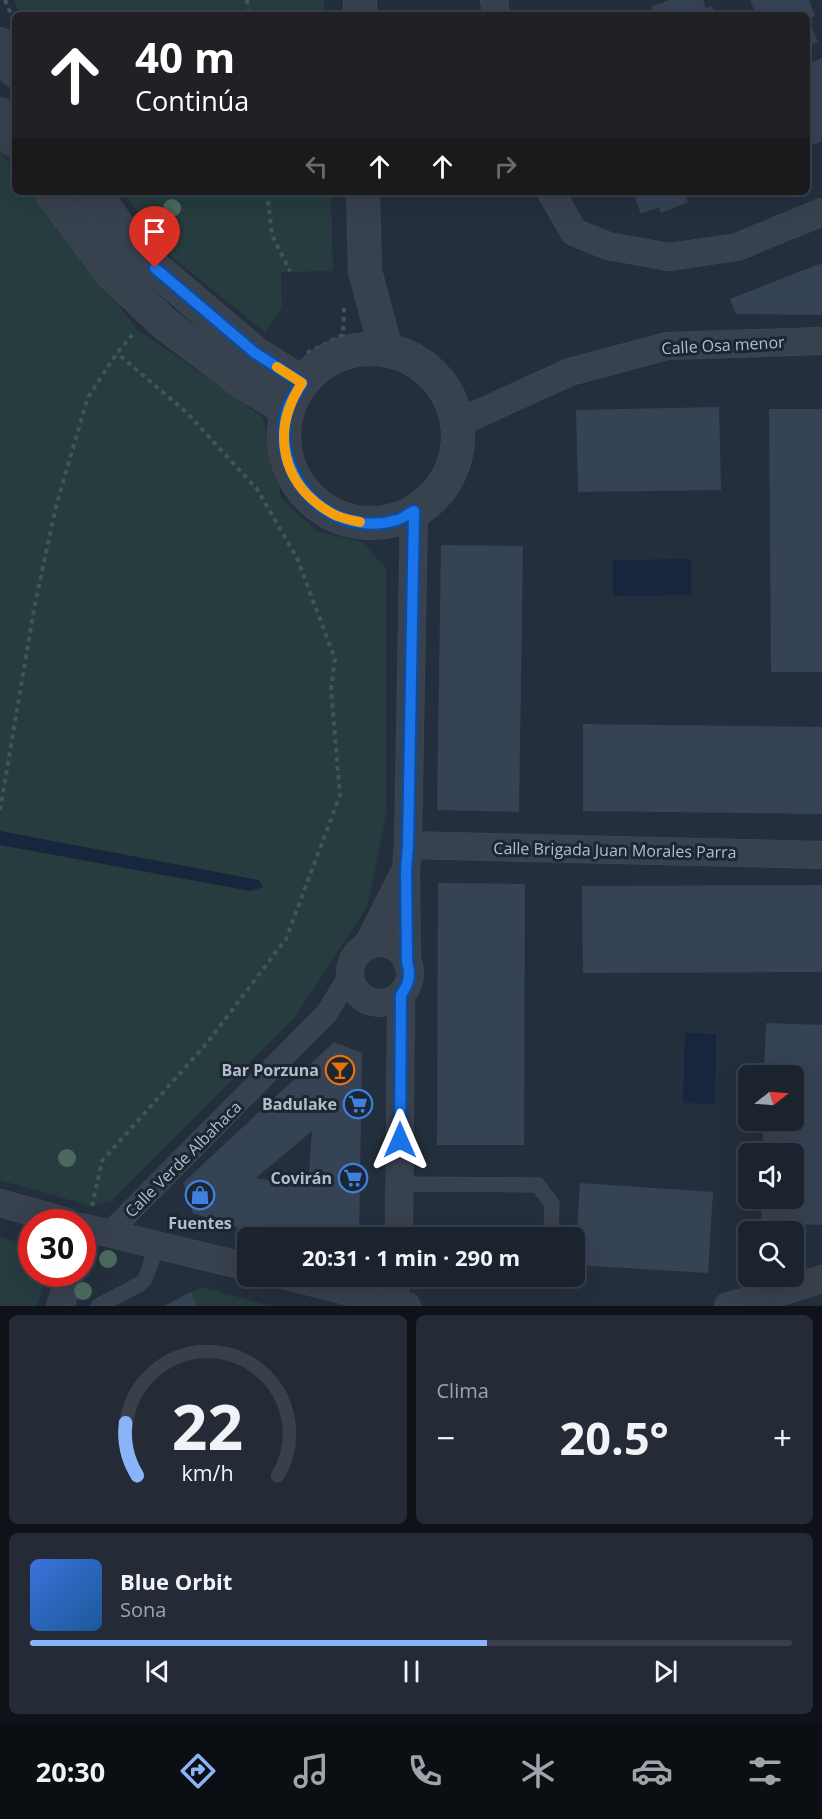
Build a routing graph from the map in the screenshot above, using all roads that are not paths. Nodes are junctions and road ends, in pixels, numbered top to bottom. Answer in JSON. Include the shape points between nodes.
{"nodes":[{"id":1,"x":0,"y":44,"type":"edge"},
{"id":2,"x":12,"y":66,"type":"edge"},
{"id":3,"x":0,"y":114,"type":"edge"},
{"id":4,"x":12,"y":136,"type":"edge"},
{"id":5,"x":53,"y":195,"type":"edge"},
{"id":6,"x":96,"y":195,"type":"edge"},
{"id":7,"x":363,"y":195,"type":"edge"},
{"id":8,"x":553,"y":195,"type":"edge"},
{"id":9,"x":822,"y":212,"type":"edge"},
{"id":10,"x":822,"y":341,"type":"edge"},
{"id":11,"x":386,"y":350,"type":"junction"},
{"id":12,"x":295,"y":382,"type":"junction"},
{"id":13,"x":458,"y":423,"type":"junction"},
{"id":14,"x":414,"y":511,"type":"junction"},
{"id":15,"x":822,"y":855,"type":"edge"},
{"id":16,"x":407,"y":857,"type":"junction"},
{"id":17,"x":367,"y":946,"type":"junction"},
{"id":18,"x":407,"y":962,"type":"junction"},
{"id":19,"x":350,"y":975,"type":"junction"},
{"id":20,"x":401,"y":995,"type":"junction"},
{"id":21,"x":399,"y":1184,"type":"junction"},
{"id":22,"x":0,"y":1203,"type":"edge"},
{"id":23,"x":23,"y":1209,"type":"edge"},
{"id":24,"x":96,"y":1218,"type":"edge"},
{"id":25,"x":399,"y":1227,"type":"edge"},
{"id":26,"x":551,"y":1227,"type":"edge"},
{"id":27,"x":96,"y":1228,"type":"edge"},
{"id":28,"x":158,"y":1244,"type":"junction"},
{"id":29,"x":237,"y":1264,"type":"edge"},
{"id":30,"x":822,"y":1280,"type":"edge"},
{"id":31,"x":67,"y":1287,"type":"edge"},
{"id":32,"x":330,"y":1287,"type":"edge"},
{"id":33,"x":398,"y":1287,"type":"edge"},
{"id":34,"x":100,"y":1305,"type":"edge"},
{"id":35,"x":401,"y":1305,"type":"edge"},
{"id":36,"x":60,"y":1306,"type":"edge"},
{"id":37,"x":728,"y":1306,"type":"edge"}],
"edges":[{"from":1,"to":2,"type":"street"},
{"from":3,"to":4,"type":"street"},
{"from":5,"to":12,"type":"street","via":[[112,274],[165,324],[242,382]]},
{"from":6,"to":12,"type":"street","via":[[138,254]]},
{"from":7,"to":11,"type":"street","via":[[365,271]]},
{"from":8,"to":9,"type":"street","via":[[574,232],[608,246],[669,257],[737,247]]},
{"from":10,"to":13,"type":"street","name":"Calle Osa menor","via":[[667,345],[570,372]]},
{"from":11,"to":12,"type":"street","via":[[344,352]]},
{"from":11,"to":13,"type":"street","via":[[429,370],[448,394]]},
{"from":12,"to":14,"type":"street","via":[[285,420],[285,451],[292,473],[309,498],[335,516],[367,523],[397,520]]},
{"from":13,"to":14,"type":"street","via":[[455,462],[444,485]]},
{"from":14,"to":16,"type":"street"},
{"from":15,"to":16,"type":"street","name":"Calle Brigada Juan Morales Parra"},
{"from":16,"to":17,"type":"street"},
{"from":16,"to":18,"type":"street"},
{"from":17,"to":18,"type":"street","via":[[390,945]]},
{"from":17,"to":19,"type":"street","via":[[358,953]]},
{"from":18,"to":20,"type":"street","via":[[408,985]]},
{"from":19,"to":20,"type":"street","via":[[354,988],[376,1004]]},
{"from":19,"to":24,"type":"street","name":"Calle Verde Albahaca","via":[[320,1021]]},
{"from":20,"to":21,"type":"street"},
{"from":21,"to":25,"type":"street"},
{"from":21,"to":26,"type":"lane","via":[[538,1185],[552,1204]]},
{"from":22,"to":23,"type":"street"},
{"from":27,"to":28,"type":"street"},
{"from":28,"to":29,"type":"street"},
{"from":28,"to":34,"type":"lane","via":[[145,1280]]},
{"from":30,"to":37,"type":"street"},
{"from":31,"to":36,"type":"street"},
{"from":32,"to":35,"type":"street"},
{"from":33,"to":35,"type":"street"}]}
